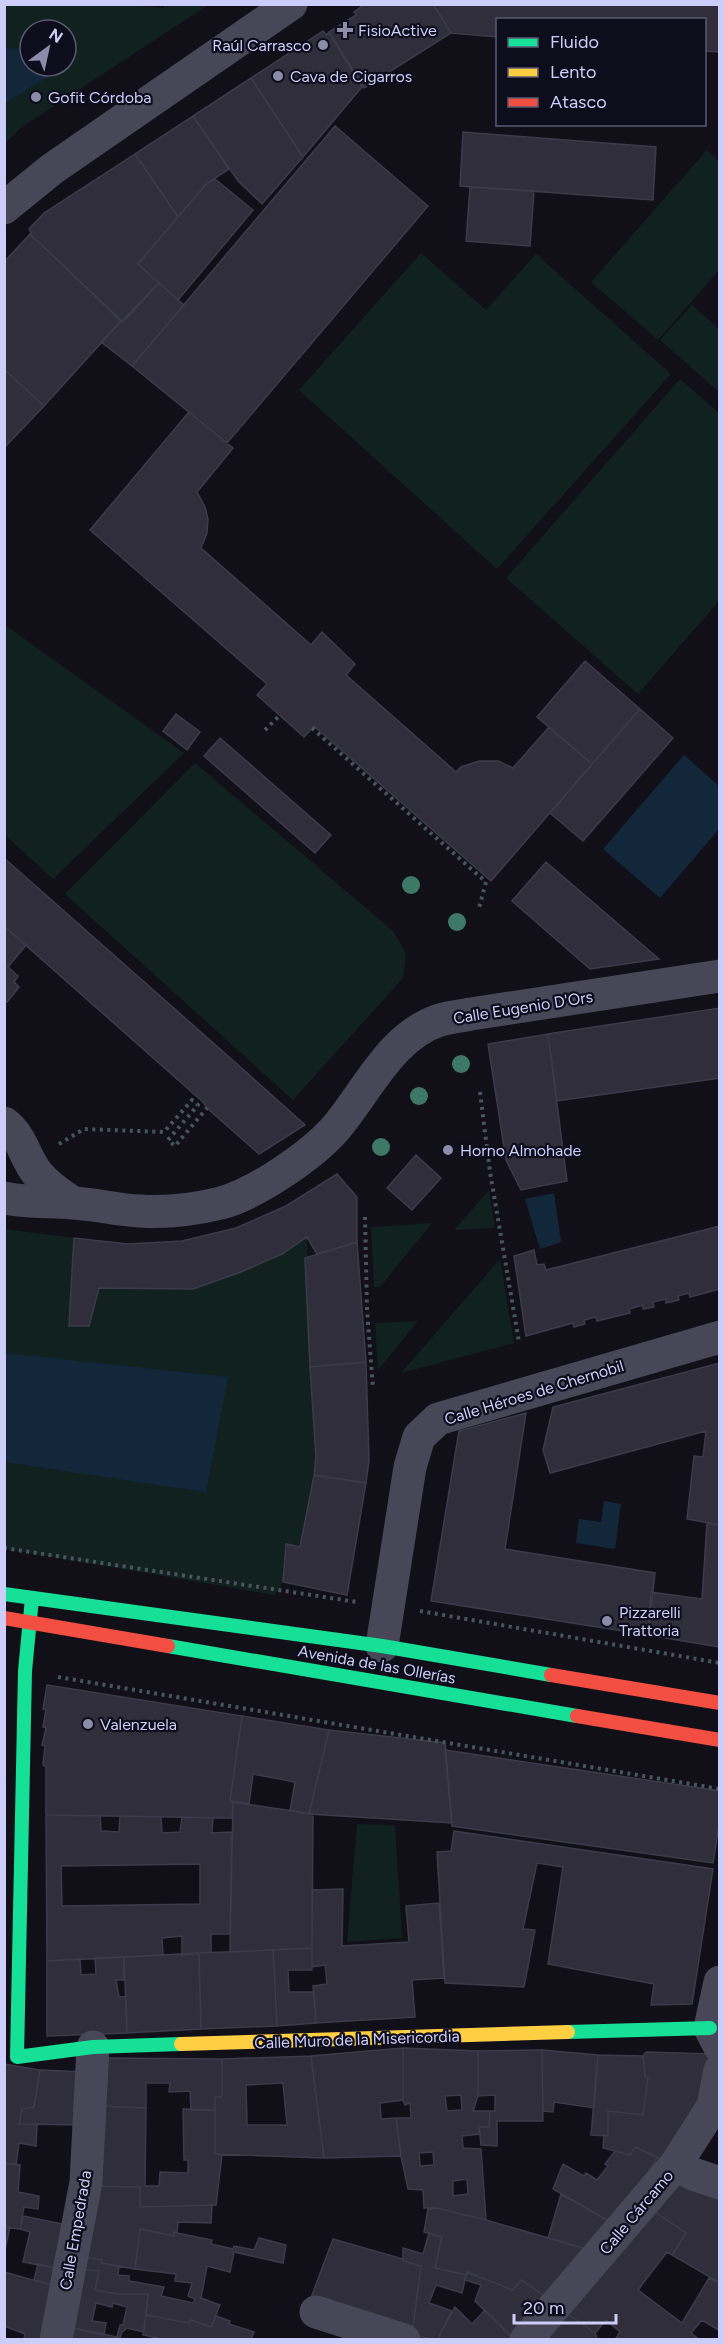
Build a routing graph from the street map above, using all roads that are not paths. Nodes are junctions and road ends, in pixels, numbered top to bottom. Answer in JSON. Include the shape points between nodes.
{"nodes":[{"id":1,"x":291,"y":4,"type":"edge"},
{"id":2,"x":4,"y":208,"type":"edge"},
{"id":3,"x":720,"y":976,"type":"edge"},
{"id":4,"x":4,"y":1123,"type":"edge"},
{"id":5,"x":4,"y":1198,"type":"edge"},
{"id":6,"x":73,"y":1203,"type":"junction"},
{"id":7,"x":720,"y":1337,"type":"edge"},
{"id":8,"x":4,"y":1594,"type":"edge"},
{"id":9,"x":32,"y":1598,"type":"junction"},
{"id":10,"x":4,"y":1618,"type":"edge"},
{"id":11,"x":29,"y":1621,"type":"junction"},
{"id":12,"x":382,"y":1646,"type":"junction"},
{"id":13,"x":720,"y":1703,"type":"edge"},
{"id":14,"x":720,"y":1740,"type":"edge"},
{"id":15,"x":720,"y":1982,"type":"edge"},
{"id":16,"x":715,"y":2038,"type":"edge"},
{"id":17,"x":93,"y":2047,"type":"junction"},
{"id":18,"x":11,"y":2057,"type":"edge"},
{"id":19,"x":720,"y":2070,"type":"edge"},
{"id":20,"x":676,"y":2164,"type":"junction"},
{"id":21,"x":720,"y":2183,"type":"edge"},
{"id":22,"x":316,"y":2312,"type":"dead end"},
{"id":23,"x":56,"y":2340,"type":"edge"},
{"id":24,"x":405,"y":2340,"type":"edge"},
{"id":25,"x":526,"y":2340,"type":"edge"}],
"edges":[{"from":1,"to":2,"type":"street","via":[[52,169]]},
{"from":3,"to":6,"type":"street","name":"Calle Eugenio D'Ors","via":[[439,1020],[417,1031],[392,1052],[333,1131],[300,1160],[257,1187],[223,1202],[184,1209],[141,1211]]},
{"from":4,"to":6,"type":"street","name":"Calle Eugenio D'Ors","via":[[14,1131],[38,1174]]},
{"from":5,"to":6,"type":"street","name":"Calle Eugenio D'Ors"},
{"from":7,"to":12,"type":"street","name":"Calle Héroes de Chernobil","via":[[438,1419],[419,1437],[410,1467]]},
{"from":8,"to":9,"type":"main road","name":"Avenida de las Ollerías"},
{"from":9,"to":11,"type":"main road"},
{"from":9,"to":12,"type":"main road","name":"Avenida de las Ollerías"},
{"from":10,"to":11,"type":"main road","name":"Avenida de las Ollerías"},
{"from":11,"to":14,"type":"main road","name":"Avenida de las Ollerías"},
{"from":11,"to":18,"type":"main road"},
{"from":12,"to":13,"type":"main road","name":"Avenida de las Ollerías"},
{"from":15,"to":16,"type":"street"},
{"from":16,"to":17,"type":"main road","name":"Calle Muro de la Misericordia"},
{"from":17,"to":18,"type":"main road","name":"Calle Muro de la Misericordia"},
{"from":17,"to":23,"type":"street","name":"Calle Empedrada","via":[[86,2182]]},
{"from":19,"to":20,"type":"street","name":"Calle Cárcamo","via":[[714,2104]]},
{"from":20,"to":21,"type":"street"},
{"from":20,"to":25,"type":"street","name":"Calle Cárcamo"},
{"from":22,"to":24,"type":"street"}]}
